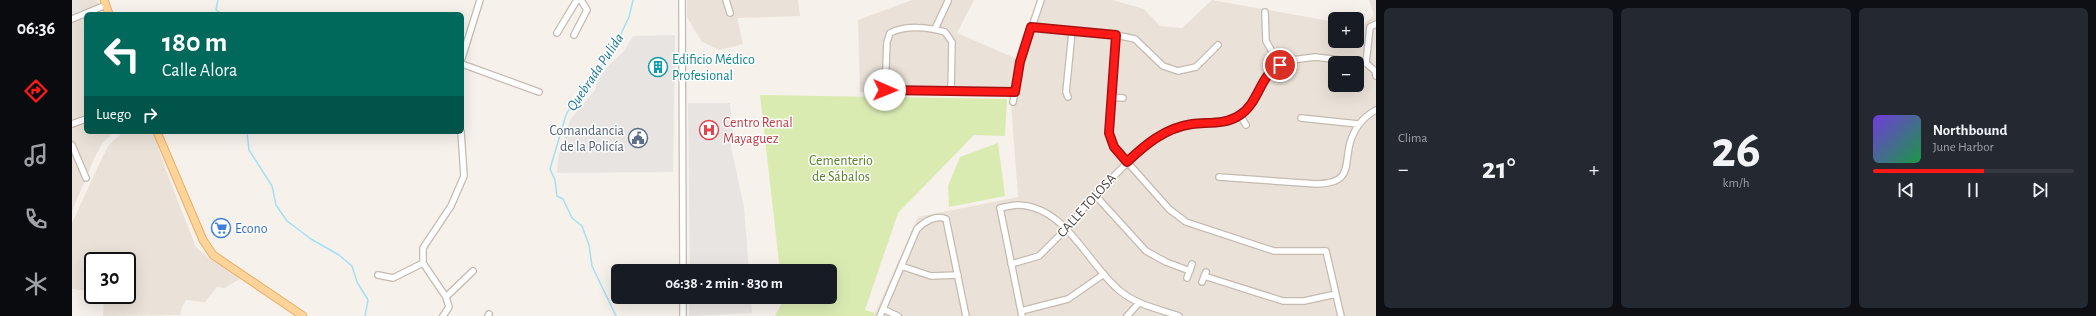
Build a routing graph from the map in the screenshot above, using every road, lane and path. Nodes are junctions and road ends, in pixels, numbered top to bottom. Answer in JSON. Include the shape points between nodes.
{"nodes":[{"id":1,"x":480,"y":0,"type":"edge"},
{"id":2,"x":577,"y":0,"type":"edge"},
{"id":3,"x":581,"y":0,"type":"edge"},
{"id":4,"x":682,"y":0,"type":"edge"},
{"id":5,"x":726,"y":0,"type":"edge"},
{"id":6,"x":1041,"y":0,"type":"edge"},
{"id":7,"x":948,"y":1,"type":"dead end"},
{"id":8,"x":105,"y":2,"type":"edge"},
{"id":9,"x":86,"y":12,"type":"edge"},
{"id":10,"x":108,"y":12,"type":"edge"},
{"id":11,"x":1265,"y":12,"type":"dead end"},
{"id":12,"x":84,"y":13,"type":"edge"},
{"id":13,"x":730,"y":13,"type":"dead end"},
{"id":14,"x":72,"y":19,"type":"edge"},
{"id":15,"x":1376,"y":24,"type":"edge"},
{"id":16,"x":1031,"y":27,"type":"junction"},
{"id":17,"x":935,"y":29,"type":"junction"},
{"id":18,"x":1072,"y":32,"type":"junction"},
{"id":19,"x":557,"y":33,"type":"dead end"},
{"id":20,"x":574,"y":35,"type":"dead end"},
{"id":21,"x":1116,"y":35,"type":"junction"},
{"id":22,"x":1218,"y":45,"type":"dead end"},
{"id":23,"x":464,"y":52,"type":"edge"},
{"id":24,"x":1366,"y":63,"type":"junction"},
{"id":25,"x":464,"y":65,"type":"edge"},
{"id":26,"x":1280,"y":65,"type":"junction"},
{"id":27,"x":1376,"y":76,"type":"edge"},
{"id":28,"x":875,"y":90,"type":"dead end"},
{"id":29,"x":885,"y":90,"type":"junction"},
{"id":30,"x":951,"y":91,"type":"junction"},
{"id":31,"x":539,"y":92,"type":"dead end"},
{"id":32,"x":1015,"y":92,"type":"junction"},
{"id":33,"x":1068,"y":97,"type":"dead end"},
{"id":34,"x":1111,"y":97,"type":"junction"},
{"id":35,"x":1123,"y":98,"type":"dead end"},
{"id":36,"x":1013,"y":102,"type":"dead end"},
{"id":37,"x":1376,"y":110,"type":"edge"},
{"id":38,"x":1240,"y":115,"type":"junction"},
{"id":39,"x":1301,"y":118,"type":"dead end"},
{"id":40,"x":84,"y":120,"type":"edge"},
{"id":41,"x":72,"y":124,"type":"edge"},
{"id":42,"x":1358,"y":124,"type":"junction"},
{"id":43,"x":1246,"y":125,"type":"dead end"},
{"id":44,"x":158,"y":134,"type":"edge"},
{"id":45,"x":461,"y":134,"type":"edge"},
{"id":46,"x":72,"y":145,"type":"edge"},
{"id":47,"x":1127,"y":162,"type":"junction"},
{"id":48,"x":1219,"y":177,"type":"dead end"},
{"id":49,"x":86,"y":178,"type":"dead end"},
{"id":50,"x":1095,"y":194,"type":"junction"},
{"id":51,"x":1066,"y":229,"type":"junction"},
{"id":52,"x":423,"y":263,"type":"junction"},
{"id":53,"x":683,"y":264,"type":"edge"},
{"id":54,"x":1012,"y":264,"type":"junction"},
{"id":55,"x":1192,"y":264,"type":"dead end"},
{"id":56,"x":901,"y":266,"type":"junction"},
{"id":57,"x":473,"y":271,"type":"dead end"},
{"id":58,"x":1190,"y":271,"type":"junction"},
{"id":59,"x":1104,"y":274,"type":"junction"},
{"id":60,"x":378,"y":275,"type":"dead end"},
{"id":61,"x":958,"y":275,"type":"junction"},
{"id":62,"x":1204,"y":276,"type":"dead end"},
{"id":63,"x":1187,"y":278,"type":"dead end"},
{"id":64,"x":1336,"y":294,"type":"junction"},
{"id":65,"x":446,"y":297,"type":"junction"},
{"id":66,"x":1139,"y":303,"type":"junction"},
{"id":67,"x":683,"y":304,"type":"edge"},
{"id":68,"x":883,"y":310,"type":"junction"},
{"id":69,"x":1021,"y":313,"type":"edge"},
{"id":70,"x":303,"y":316,"type":"edge"},
{"id":71,"x":443,"y":316,"type":"edge"},
{"id":72,"x":683,"y":316,"type":"edge"},
{"id":73,"x":880,"y":316,"type":"edge"},
{"id":74,"x":898,"y":316,"type":"edge"},
{"id":75,"x":966,"y":316,"type":"edge"},
{"id":76,"x":1127,"y":316,"type":"edge"},
{"id":77,"x":1179,"y":316,"type":"edge"},
{"id":78,"x":1341,"y":316,"type":"edge"}],
"edges":[{"from":1,"to":23,"type":"street"},
{"from":2,"to":19,"type":"street"},
{"from":3,"to":20,"type":"street","via":[[587,10]]},
{"from":4,"to":53,"type":"street"},
{"from":5,"to":13,"type":"street"},
{"from":6,"to":16,"type":"street"},
{"from":7,"to":17,"type":"street"},
{"from":8,"to":9,"type":"street"},
{"from":8,"to":10,"type":"main road"},
{"from":11,"to":26,"type":"street","via":[[1266,41]]},
{"from":12,"to":14,"type":"street"},
{"from":15,"to":24,"type":"street","via":[[1370,27]]},
{"from":16,"to":18,"type":"street"},
{"from":16,"to":32,"type":"street","via":[[1020,62]]},
{"from":17,"to":29,"type":"street","via":[[900,28],[890,33],[887,42]]},
{"from":17,"to":30,"type":"street","via":[[946,32],[952,42]]},
{"from":18,"to":21,"type":"street"},
{"from":18,"to":33,"type":"street","via":[[1066,92]]},
{"from":21,"to":22,"type":"street","via":[[1135,39],[1163,66],[1178,71],[1196,67]]},
{"from":21,"to":34,"type":"street"},
{"from":24,"to":26,"type":"street","name":"CALLE TOLOSA","via":[[1315,57],[1292,60]]},
{"from":24,"to":27,"type":"street","via":[[1375,71]]},
{"from":25,"to":31,"type":"street"},
{"from":26,"to":38,"type":"street","name":"CALLE TOLOSA","via":[[1268,75],[1253,102]]},
{"from":28,"to":29,"type":"street"},
{"from":29,"to":30,"type":"street"},
{"from":30,"to":32,"type":"street"},
{"from":32,"to":36,"type":"street"},
{"from":34,"to":35,"type":"street"},
{"from":34,"to":47,"type":"street","via":[[1109,133],[1114,147]]},
{"from":37,"to":42,"type":"street"},
{"from":38,"to":43,"type":"street"},
{"from":38,"to":47,"type":"street","name":"CALLE TOLOSA","via":[[1222,122],[1191,124],[1167,131],[1146,144]]},
{"from":39,"to":42,"type":"street"},
{"from":40,"to":41,"type":"street"},
{"from":42,"to":48,"type":"street","via":[[1350,144],[1347,167],[1339,179],[1332,182],[1317,184]]},
{"from":44,"to":70,"type":"main road","via":[[203,240],[214,255]]},
{"from":45,"to":52,"type":"street","via":[[464,176],[451,206],[423,248]]},
{"from":46,"to":49,"type":"street"},
{"from":47,"to":50,"type":"street","name":"CALLE TOLOSA"},
{"from":47,"to":64,"type":"street","via":[[1168,209],[1186,222],[1274,251],[1326,252]]},
{"from":50,"to":51,"type":"street","name":"CALLE TOLOSA"},
{"from":50,"to":58,"type":"street","via":[[1146,251]]},
{"from":51,"to":54,"type":"street","name":"CALLE TOLOSA","via":[[1039,256]]},
{"from":51,"to":54,"type":"street","via":[[1052,217],[1035,208],[1019,205],[1000,208]]},
{"from":51,"to":59,"type":"street"},
{"from":52,"to":60,"type":"street","via":[[393,278]]},
{"from":52,"to":65,"type":"street"},
{"from":54,"to":69,"type":"street"},
{"from":55,"to":58,"type":"street"},
{"from":56,"to":61,"type":"street","via":[[931,276]]},
{"from":56,"to":61,"type":"street","via":[[917,229],[927,220],[941,217],[946,219]]},
{"from":56,"to":68,"type":"street"},
{"from":57,"to":65,"type":"street"},
{"from":58,"to":63,"type":"street"},
{"from":59,"to":66,"type":"street","via":[[1121,292]]},
{"from":59,"to":69,"type":"street","via":[[1068,299]]},
{"from":61,"to":75,"type":"street"},
{"from":62,"to":64,"type":"street","via":[[1283,301],[1304,301]]},
{"from":64,"to":78,"type":"street"},
{"from":65,"to":71,"type":"street","via":[[448,307]]},
{"from":66,"to":76,"type":"street"},
{"from":66,"to":77,"type":"street"},
{"from":67,"to":72,"type":"street"},
{"from":68,"to":73,"type":"street"},
{"from":68,"to":74,"type":"street"}]}
